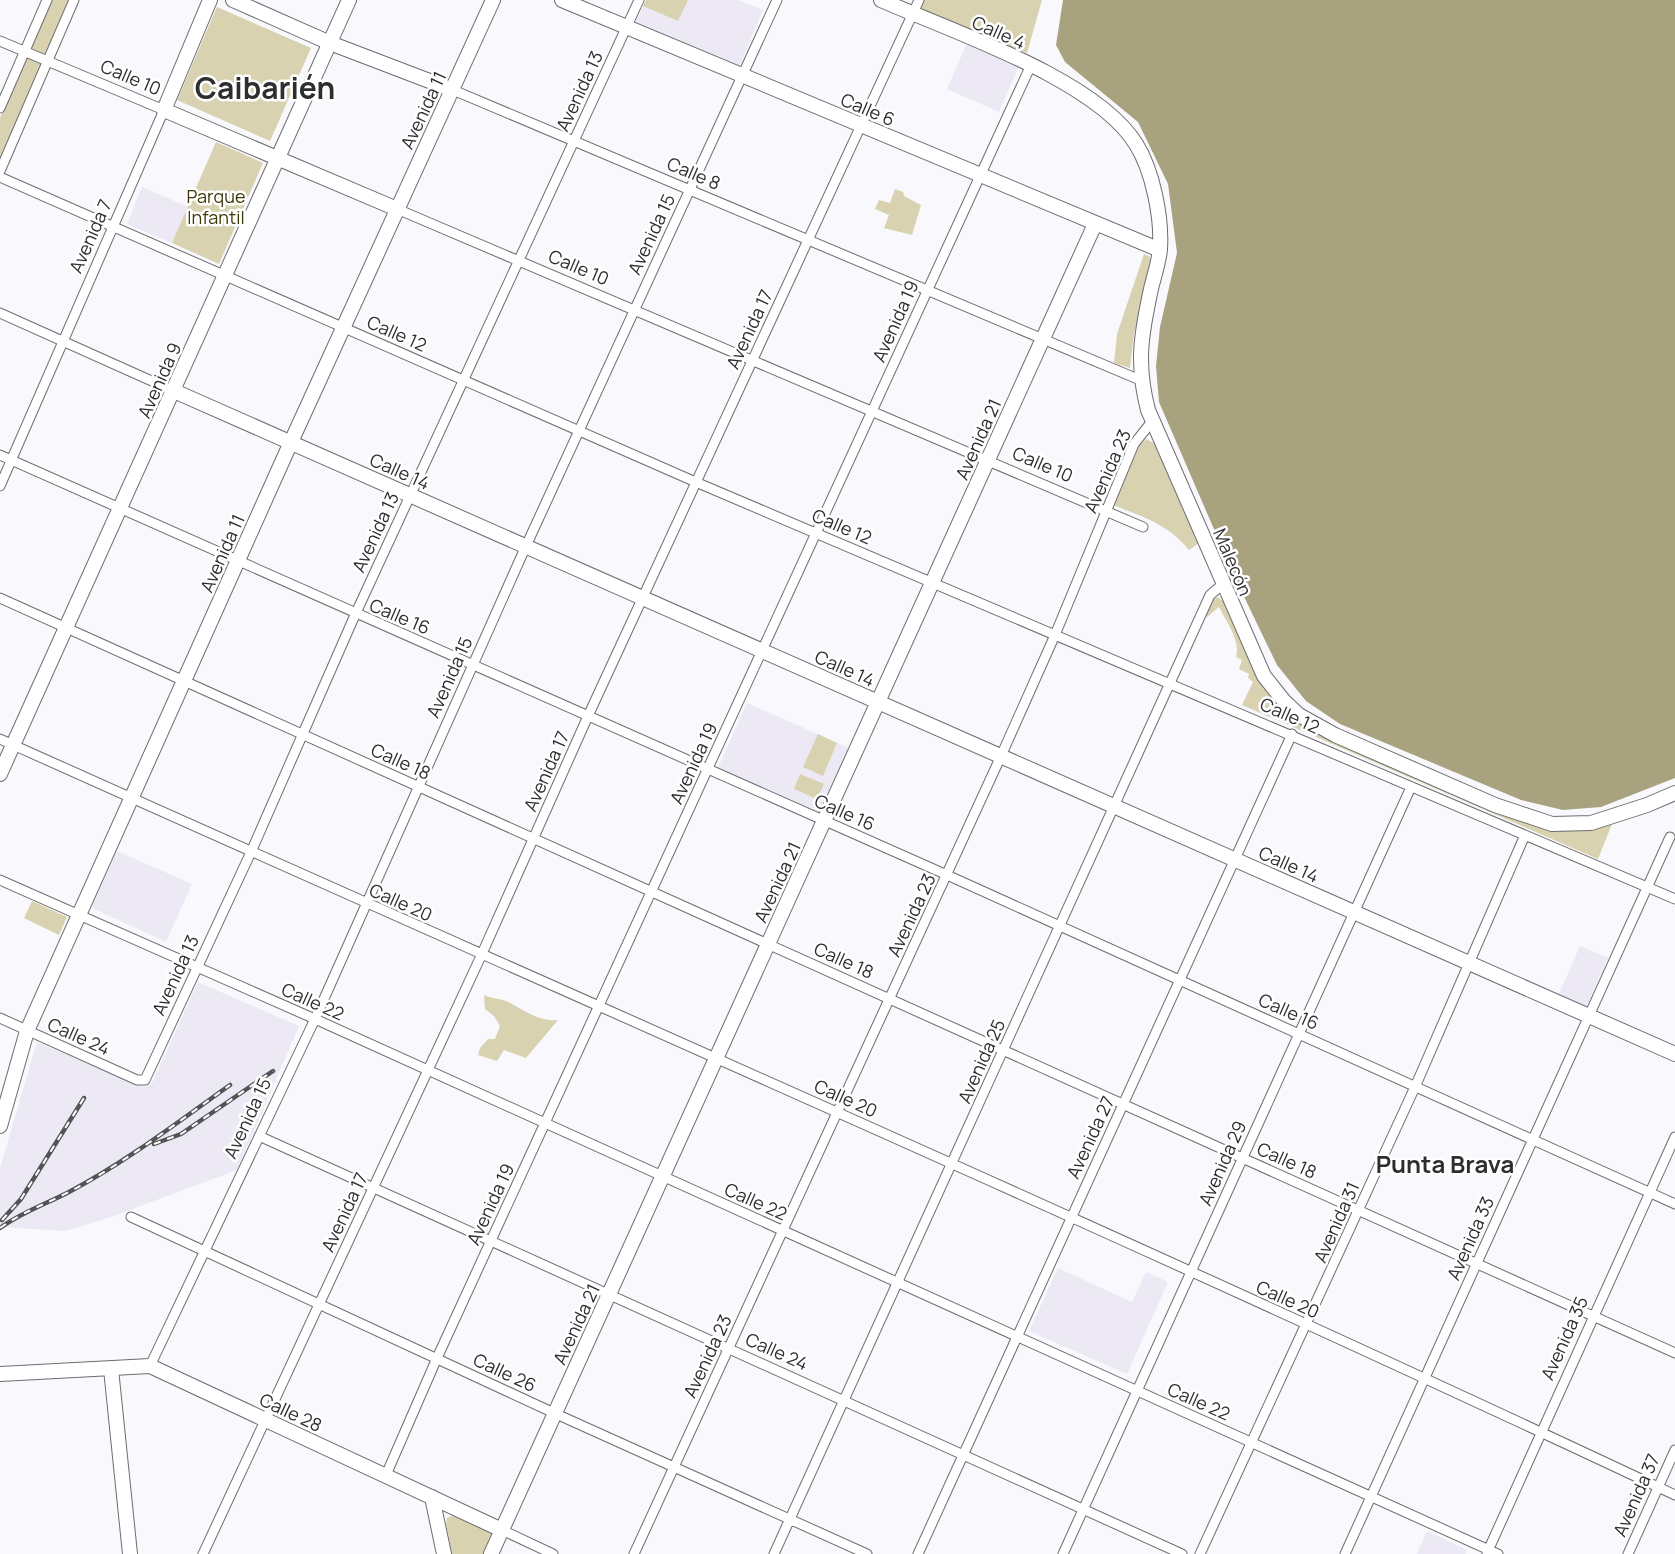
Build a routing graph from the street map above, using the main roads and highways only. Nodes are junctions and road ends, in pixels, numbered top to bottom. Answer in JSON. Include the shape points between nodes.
{"nodes":[{"id":1,"x":210,"y":0,"type":"edge"},
{"id":2,"x":233,"y":0,"type":"edge"},
{"id":3,"x":349,"y":0,"type":"edge"},
{"id":4,"x":493,"y":0,"type":"edge"},
{"id":5,"x":562,"y":0,"type":"edge"},
{"id":6,"x":881,"y":0,"type":"edge"},
{"id":7,"x":330,"y":43,"type":"junction"},
{"id":8,"x":1034,"y":66,"type":"joint"},
{"id":9,"x":453,"y":90,"type":"junction"},
{"id":10,"x":165,"y":110,"type":"joint"},
{"id":11,"x":276,"y":158,"type":"junction"},
{"id":12,"x":397,"y":209,"type":"junction"},
{"id":13,"x":1095,"y":224,"type":"junction"},
{"id":14,"x":1160,"y":250,"type":"junction"},
{"id":15,"x":174,"y":391,"type":"junction"},
{"id":16,"x":291,"y":442,"type":"junction"},
{"id":17,"x":878,"y":702,"type":"junction"},
{"id":18,"x":6,"y":742,"type":"edge"},
{"id":19,"x":0,"y":774,"type":"edge"},
{"id":20,"x":1675,"y":793,"type":"edge"},
{"id":21,"x":1675,"y":1054,"type":"edge"},
{"id":22,"x":0,"y":1126,"type":"edge"},
{"id":23,"x":111,"y":1369,"type":"junction"},
{"id":24,"x":0,"y":1374,"type":"edge"},
{"id":25,"x":432,"y":1497,"type":"junction"},
{"id":26,"x":502,"y":1530,"type":"junction"},
{"id":27,"x":130,"y":1554,"type":"edge"},
{"id":28,"x":444,"y":1554,"type":"edge"},
{"id":29,"x":491,"y":1554,"type":"edge"}],
"edges":[{"from":1,"to":10,"type":"main road","name":"Avenida 7"},
{"from":2,"to":7,"type":"main road","name":"Calle 8"},
{"from":3,"to":7,"type":"main road","name":"Avenida 9"},
{"from":4,"to":9,"type":"main road","name":"Avenida 11"},
{"from":5,"to":13,"type":"main road","name":"Calle 6"},
{"from":6,"to":8,"type":"main road","name":"Calle 4"},
{"from":7,"to":9,"type":"main road","name":"Calle 8"},
{"from":7,"to":11,"type":"main road","name":"Avenida 9"},
{"from":8,"to":14,"type":"main road","name":"Malecón","via":[[1079,90],[1121,124],[1137,145],[1160,215]]},
{"from":9,"to":12,"type":"main road","name":"Avenida 11"},
{"from":10,"to":11,"type":"main road","name":"Calle 10"},
{"from":11,"to":12,"type":"main road","name":"Calle 10"},
{"from":11,"to":15,"type":"main road","name":"Avenida 9"},
{"from":12,"to":16,"type":"main road","name":"Avenida 11"},
{"from":13,"to":14,"type":"main road","name":"Calle 6"},
{"from":13,"to":17,"type":"main road","name":"Avenida 21"},
{"from":14,"to":20,"type":"main road","name":"Malecón","via":[[1144,320],[1140,381],[1153,420],[1268,682],[1299,715],[1335,735],[1495,805],[1552,824],[1591,823]]},
{"from":15,"to":16,"type":"main road","name":"Calle 14"},
{"from":15,"to":18,"type":"main road","name":"Avenida 9","via":[[66,628]]},
{"from":16,"to":17,"type":"main road","name":"Calle 14"},
{"from":16,"to":22,"type":"main road","name":"Avenida 11","via":[[27,1031]]},
{"from":17,"to":21,"type":"main road","name":"Calle 14"},
{"from":17,"to":26,"type":"main road","name":"Avenida 21"},
{"from":18,"to":19,"type":"main road","name":"Avenida 9"},
{"from":23,"to":24,"type":"main road","name":"Calle 28"},
{"from":23,"to":25,"type":"main road","name":"Calle 28","via":[[150,1366]]},
{"from":23,"to":27,"type":"main road"},
{"from":25,"to":26,"type":"main road","name":"Calle 28"},
{"from":25,"to":28,"type":"main road"},
{"from":26,"to":29,"type":"main road","name":"Avenida 21"}]}
